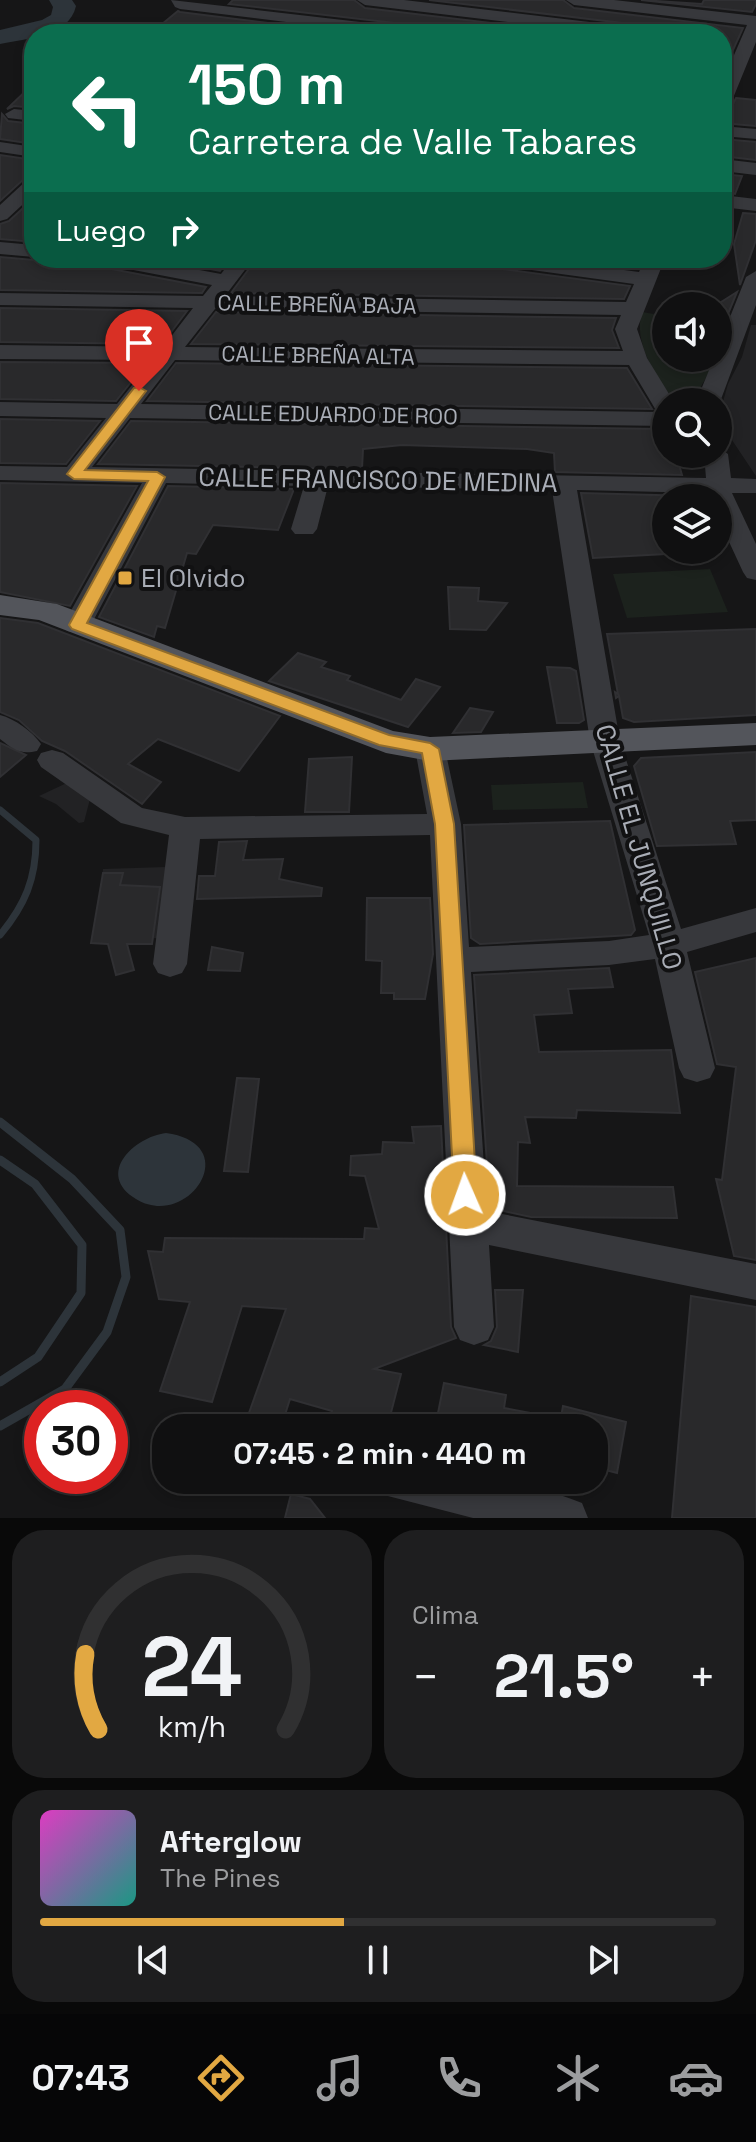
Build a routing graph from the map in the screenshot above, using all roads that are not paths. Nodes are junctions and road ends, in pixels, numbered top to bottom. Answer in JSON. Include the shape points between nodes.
{"nodes":[{"id":1,"x":179,"y":0,"type":"edge"},
{"id":2,"x":365,"y":0,"type":"edge"},
{"id":3,"x":574,"y":0,"type":"edge"},
{"id":4,"x":443,"y":4,"type":"edge"},
{"id":5,"x":242,"y":12,"type":"junction"},
{"id":6,"x":756,"y":20,"type":"edge"},
{"id":7,"x":228,"y":24,"type":"edge"},
{"id":8,"x":340,"y":24,"type":"edge"},
{"id":9,"x":428,"y":24,"type":"edge"},
{"id":10,"x":580,"y":24,"type":"edge"},
{"id":11,"x":756,"y":72,"type":"edge"},
{"id":12,"x":732,"y":75,"type":"edge"},
{"id":13,"x":732,"y":86,"type":"edge"},
{"id":14,"x":14,"y":114,"type":"dead end"},
{"id":15,"x":24,"y":115,"type":"edge"},
{"id":16,"x":732,"y":132,"type":"edge"},
{"id":17,"x":756,"y":134,"type":"edge"},
{"id":18,"x":0,"y":147,"type":"edge"},
{"id":19,"x":24,"y":151,"type":"edge"},
{"id":20,"x":732,"y":166,"type":"edge"},
{"id":21,"x":756,"y":169,"type":"edge"},
{"id":22,"x":17,"y":198,"type":"edge"},
{"id":23,"x":732,"y":202,"type":"edge"},
{"id":24,"x":756,"y":205,"type":"edge"},
{"id":25,"x":0,"y":215,"type":"edge"},
{"id":26,"x":0,"y":248,"type":"edge"},
{"id":27,"x":24,"y":250,"type":"edge"},
{"id":28,"x":155,"y":268,"type":"edge"},
{"id":29,"x":236,"y":268,"type":"edge"},
{"id":30,"x":651,"y":268,"type":"edge"},
{"id":31,"x":756,"y":277,"type":"edge"},
{"id":32,"x":225,"y":281,"type":"junction"},
{"id":33,"x":0,"y":299,"type":"edge"},
{"id":34,"x":209,"y":302,"type":"junction"},
{"id":35,"x":633,"y":309,"type":"junction"},
{"id":36,"x":0,"y":352,"type":"edge"},
{"id":37,"x":170,"y":353,"type":"junction"},
{"id":38,"x":636,"y":358,"type":"junction"},
{"id":39,"x":654,"y":388,"type":"edge"},
{"id":40,"x":713,"y":388,"type":"edge"},
{"id":41,"x":0,"y":409,"type":"edge"},
{"id":42,"x":124,"y":411,"type":"junction"},
{"id":43,"x":652,"y":419,"type":"edge"},
{"id":44,"x":0,"y":473,"type":"edge"},
{"id":45,"x":74,"y":474,"type":"junction"},
{"id":46,"x":157,"y":477,"type":"junction"},
{"id":47,"x":318,"y":479,"type":"junction"},
{"id":48,"x":563,"y":483,"type":"junction"},
{"id":49,"x":652,"y":485,"type":"edge"},
{"id":50,"x":732,"y":486,"type":"edge"},
{"id":51,"x":756,"y":486,"type":"edge"},
{"id":52,"x":732,"y":516,"type":"edge"},
{"id":53,"x":304,"y":529,"type":"dead end"},
{"id":54,"x":756,"y":572,"type":"edge"},
{"id":55,"x":0,"y":605,"type":"edge"},
{"id":56,"x":77,"y":625,"type":"junction"},
{"id":57,"x":0,"y":724,"type":"edge"},
{"id":58,"x":756,"y":734,"type":"edge"},
{"id":59,"x":605,"y":741,"type":"junction"},
{"id":60,"x":430,"y":749,"type":"junction"},
{"id":61,"x":445,"y":824,"type":"junction"},
{"id":62,"x":185,"y":828,"type":"junction"},
{"id":63,"x":756,"y":920,"type":"edge"},
{"id":64,"x":669,"y":945,"type":"junction"},
{"id":65,"x":455,"y":960,"type":"junction"},
{"id":66,"x":170,"y":964,"type":"dead end"},
{"id":67,"x":697,"y":1068,"type":"dead end"},
{"id":68,"x":467,"y":1224,"type":"junction"},
{"id":69,"x":756,"y":1282,"type":"edge"},
{"id":70,"x":474,"y":1327,"type":"dead end"},
{"id":71,"x":461,"y":1494,"type":"edge"},
{"id":72,"x":566,"y":1518,"type":"edge"}],
"edges":[{"from":1,"to":5,"type":"street"},
{"from":2,"to":4,"type":"street"},
{"from":3,"to":6,"type":"street"},
{"from":4,"to":9,"type":"street"},
{"from":4,"to":10,"type":"street"},
{"from":5,"to":7,"type":"street"},
{"from":5,"to":8,"type":"street"},
{"from":6,"to":12,"type":"street","via":[[739,45]]},
{"from":11,"to":13,"type":"street"},
{"from":14,"to":15,"type":"street"},
{"from":16,"to":17,"type":"street"},
{"from":18,"to":19,"type":"street"},
{"from":20,"to":21,"type":"street"},
{"from":22,"to":25,"type":"street"},
{"from":23,"to":24,"type":"street"},
{"from":26,"to":27,"type":"street"},
{"from":28,"to":32,"type":"street"},
{"from":29,"to":32,"type":"street"},
{"from":30,"to":35,"type":"street"},
{"from":31,"to":40,"type":"street"},
{"from":32,"to":34,"type":"street"},
{"from":33,"to":34,"type":"street","name":"CALLE BREÑA BAJA"},
{"from":34,"to":35,"type":"street","name":"CALLE BREÑA BAJA"},
{"from":34,"to":37,"type":"street"},
{"from":35,"to":38,"type":"street","via":[[626,329]]},
{"from":36,"to":37,"type":"street","name":"CALLE BREÑA ALTA"},
{"from":37,"to":38,"type":"street","name":"CALLE BREÑA ALTA"},
{"from":37,"to":42,"type":"street"},
{"from":38,"to":39,"type":"street"},
{"from":41,"to":42,"type":"street","name":"CALLE EDUARDO DE ROO"},
{"from":42,"to":43,"type":"street","name":"CALLE EDUARDO DE ROO"},
{"from":42,"to":45,"type":"street"},
{"from":44,"to":45,"type":"street","name":"CALLE FRANCISCO DE MEDINA"},
{"from":45,"to":46,"type":"street","name":"CALLE FRANCISCO DE MEDINA"},
{"from":46,"to":47,"type":"street","name":"CALLE FRANCISCO DE MEDINA"},
{"from":46,"to":56,"type":"street"},
{"from":47,"to":48,"type":"street","name":"CALLE FRANCISCO DE MEDINA"},
{"from":47,"to":53,"type":"street"},
{"from":48,"to":49,"type":"street","name":"CALLE FRANCISCO DE MEDINA"},
{"from":48,"to":59,"type":"street","name":"CALLE EL JUNQUILLO"},
{"from":50,"to":51,"type":"street","name":"CALLE FRANCISCO DE MEDINA"},
{"from":52,"to":54,"type":"street"},
{"from":55,"to":56,"type":"main road","via":[[45,611]]},
{"from":56,"to":60,"type":"main road","via":[[386,741]]},
{"from":57,"to":62,"type":"street","via":[[132,816]]},
{"from":58,"to":59,"type":"main road"},
{"from":59,"to":60,"type":"main road"},
{"from":59,"to":64,"type":"street","name":"CALLE EL JUNQUILLO"},
{"from":60,"to":61,"type":"street"},
{"from":61,"to":62,"type":"street"},
{"from":61,"to":65,"type":"street"},
{"from":62,"to":66,"type":"street"},
{"from":63,"to":64,"type":"street"},
{"from":64,"to":65,"type":"street"},
{"from":64,"to":67,"type":"street","name":"CALLE EL JUNQUILLO"},
{"from":65,"to":68,"type":"street"},
{"from":68,"to":69,"type":"street"},
{"from":68,"to":70,"type":"street"},
{"from":71,"to":72,"type":"street"}]}
